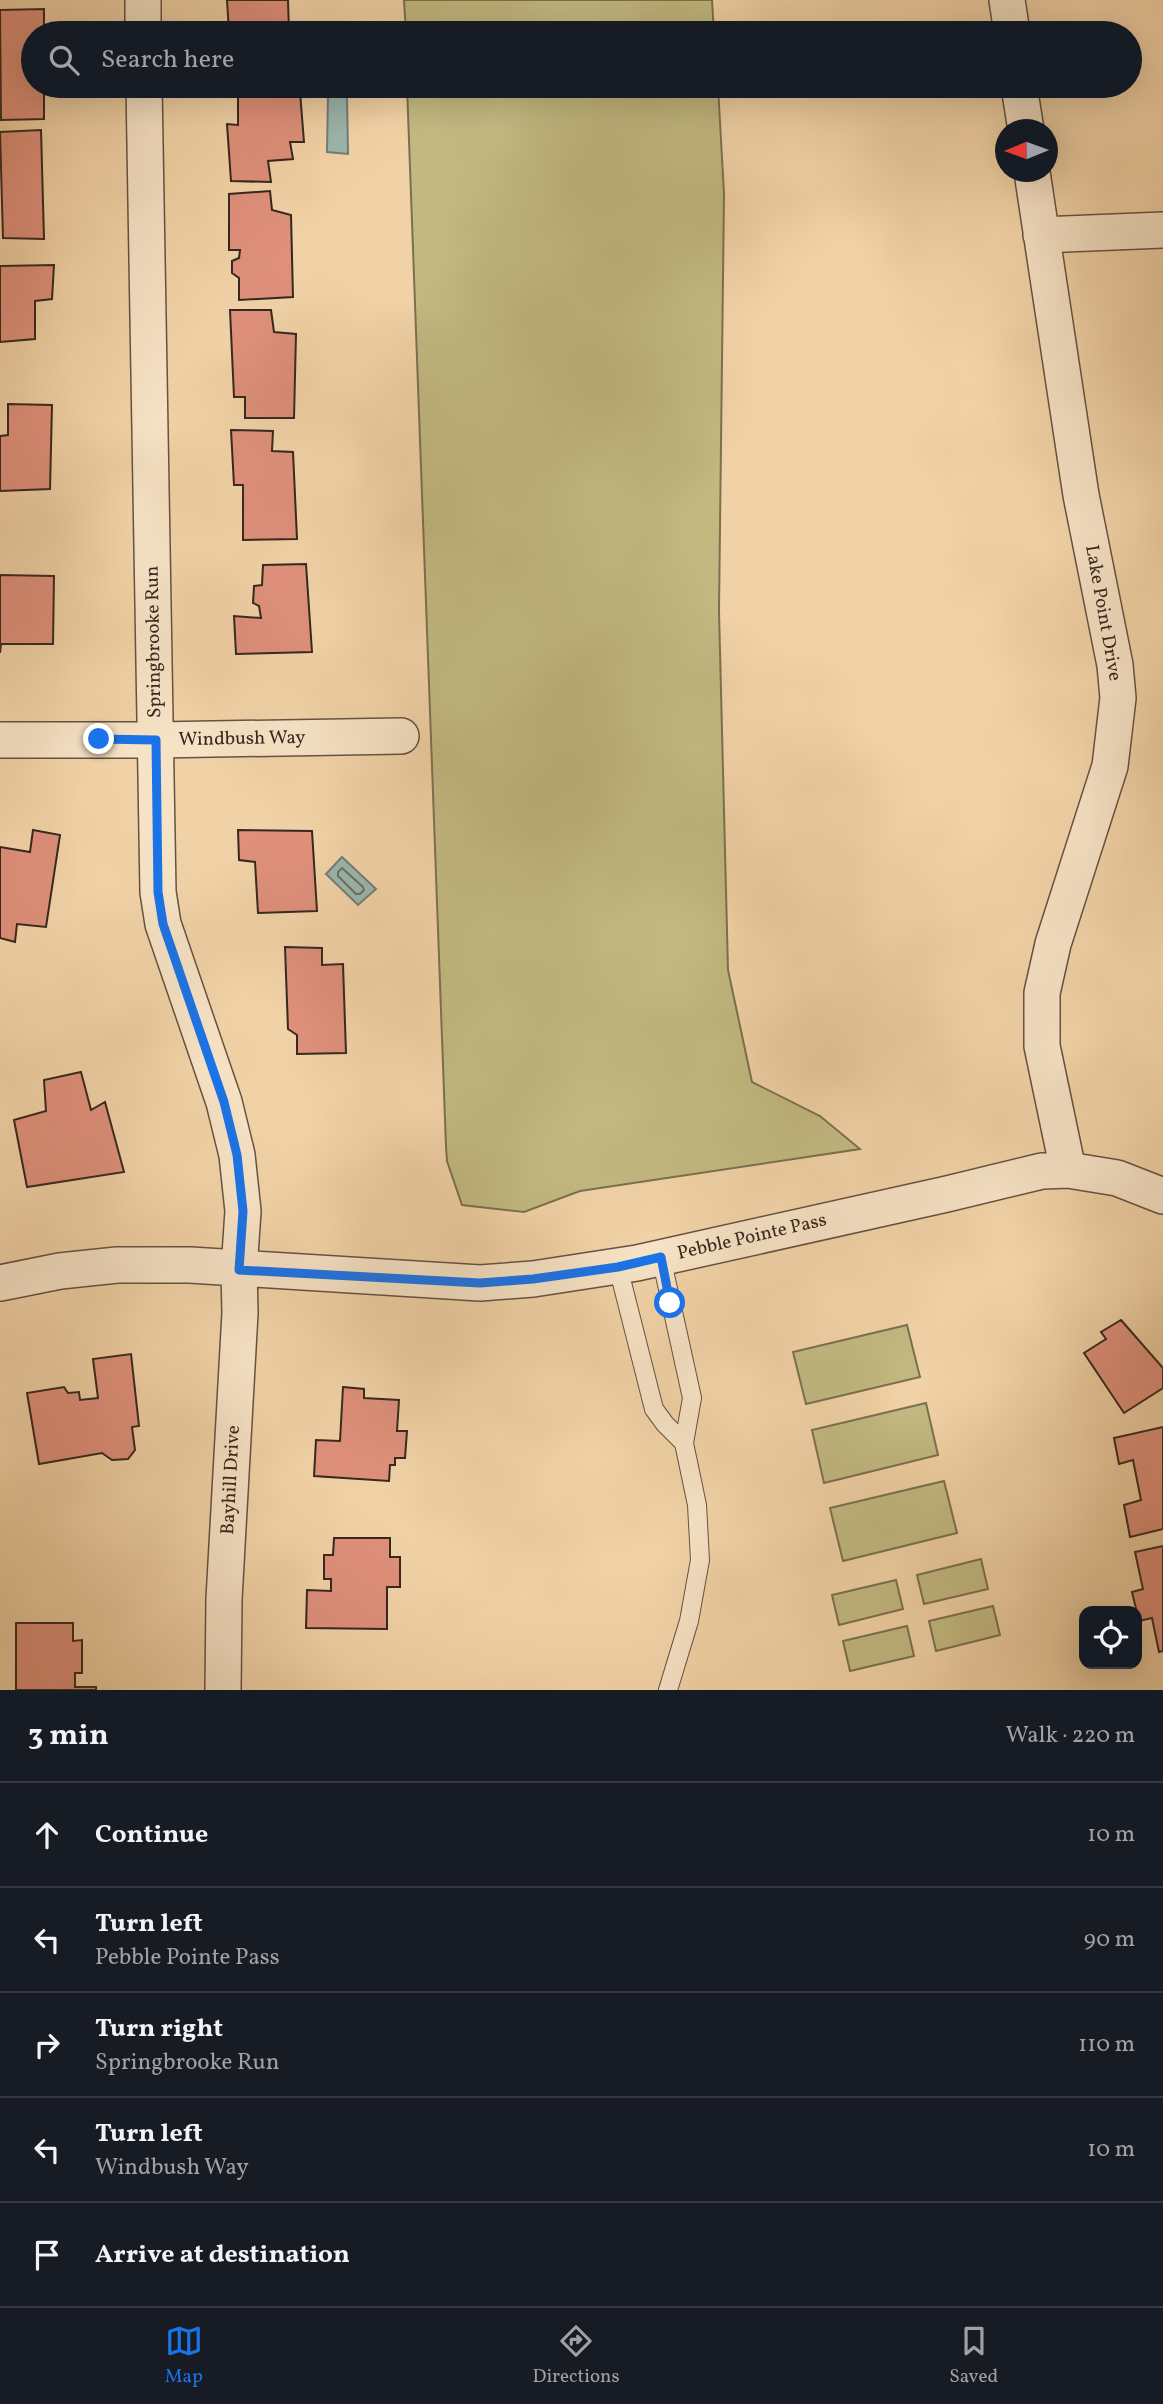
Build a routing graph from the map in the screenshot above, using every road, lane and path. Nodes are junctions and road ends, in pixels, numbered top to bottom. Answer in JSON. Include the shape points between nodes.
{"nodes":[{"id":1,"x":143,"y":0,"type":"edge"},
{"id":2,"x":1007,"y":0,"type":"edge"},
{"id":3,"x":143,"y":21,"type":"edge"},
{"id":4,"x":1010,"y":21,"type":"edge"},
{"id":5,"x":144,"y":98,"type":"edge"},
{"id":6,"x":1021,"y":98,"type":"edge"},
{"id":7,"x":1024,"y":119,"type":"edge"},
{"id":8,"x":1033,"y":182,"type":"edge"},
{"id":9,"x":1163,"y":230,"type":"edge"},
{"id":10,"x":1041,"y":235,"type":"junction"},
{"id":11,"x":401,"y":736,"type":"dead end"},
{"id":12,"x":0,"y":740,"type":"edge"},
{"id":13,"x":156,"y":740,"type":"junction"},
{"id":14,"x":1069,"y":1170,"type":"junction"},
{"id":15,"x":1163,"y":1196,"type":"edge"},
{"id":16,"x":661,"y":1257,"type":"junction"},
{"id":17,"x":618,"y":1267,"type":"junction"},
{"id":18,"x":239,"y":1270,"type":"junction"},
{"id":19,"x":0,"y":1283,"type":"edge"},
{"id":20,"x":684,"y":1443,"type":"junction"},
{"id":21,"x":223,"y":1690,"type":"edge"},
{"id":22,"x":668,"y":1690,"type":"edge"}],
"edges":[{"from":1,"to":3,"type":"street"},
{"from":2,"to":4,"type":"street"},
{"from":5,"to":13,"type":"street","name":"Springbrooke Run"},
{"from":6,"to":7,"type":"street"},
{"from":8,"to":10,"type":"street","name":"Lake Point Drive"},
{"from":9,"to":10,"type":"street"},
{"from":10,"to":14,"type":"street","name":"Lake Point Drive","via":[[1118,698],[1110,766],[1053,944],[1042,993],[1042,1046]]},
{"from":11,"to":13,"type":"street","name":"Windbush Way"},
{"from":12,"to":13,"type":"street","name":"Windbush Way"},
{"from":13,"to":18,"type":"street","name":"Springbrooke Run","via":[[158,892],[163,924],[224,1102],[237,1155],[243,1211]]},
{"from":14,"to":15,"type":"street","name":"Pebble Pointe Pass","via":[[1126,1181]]},
{"from":14,"to":16,"type":"street","name":"Pebble Pointe Pass","via":[[1015,1176]]},
{"from":16,"to":17,"type":"street","name":"Pebble Pointe Pass"},
{"from":16,"to":20,"type":"lane","via":[[692,1398]]},
{"from":17,"to":18,"type":"street","name":"Pebble Pointe Pass","via":[[480,1283]]},
{"from":17,"to":20,"type":"lane","via":[[654,1409]]},
{"from":18,"to":19,"type":"street","name":"Pebble Pointe Pass","via":[[117,1265]]},
{"from":18,"to":21,"type":"street","name":"Bayhill Drive"},
{"from":20,"to":22,"type":"lane","via":[[697,1505],[700,1560],[689,1622]]}]}
